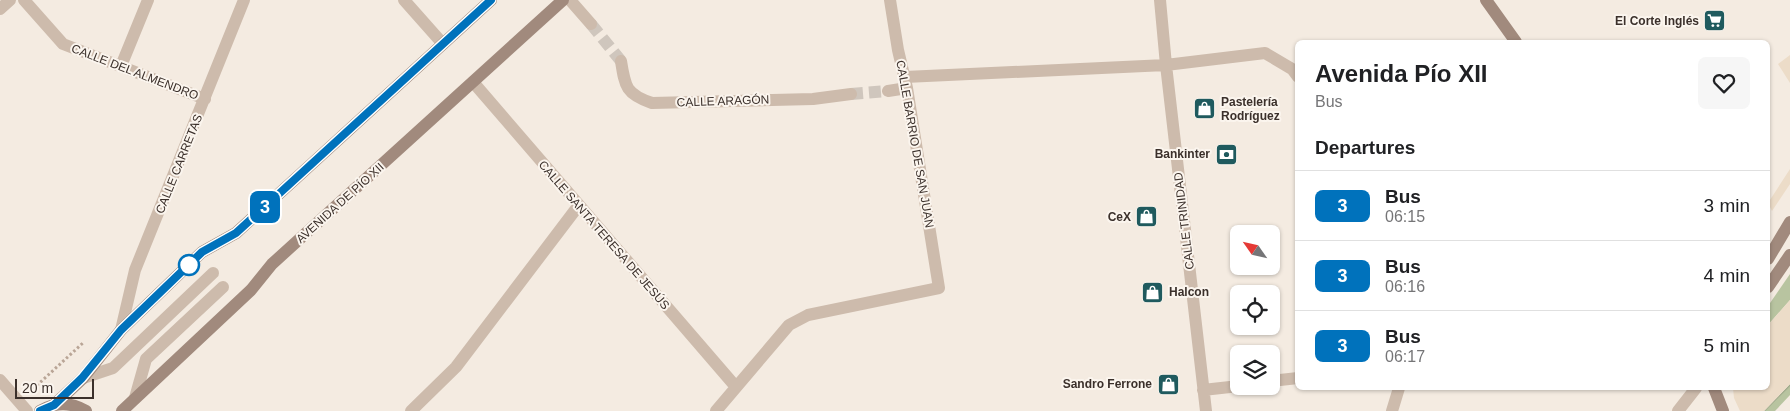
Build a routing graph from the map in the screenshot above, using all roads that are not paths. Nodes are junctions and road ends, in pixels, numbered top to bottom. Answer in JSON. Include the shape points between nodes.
{"nodes":[{"id":1,"x":10,"y":0,"type":"edge"},
{"id":2,"x":24,"y":0,"type":"edge"},
{"id":3,"x":148,"y":0,"type":"edge"},
{"id":4,"x":244,"y":0,"type":"edge"},
{"id":5,"x":404,"y":0,"type":"edge"},
{"id":6,"x":491,"y":0,"type":"edge"},
{"id":7,"x":563,"y":0,"type":"edge"},
{"id":8,"x":570,"y":0,"type":"edge"},
{"id":9,"x":890,"y":0,"type":"edge"},
{"id":10,"x":1160,"y":0,"type":"edge"},
{"id":11,"x":1486,"y":0,"type":"edge"},
{"id":12,"x":0,"y":9,"type":"edge"},
{"id":13,"x":590,"y":24,"type":"tunnel mouth"},
{"id":14,"x":1515,"y":40,"type":"edge"},
{"id":15,"x":443,"y":44,"type":"junction"},
{"id":16,"x":621,"y":61,"type":"tunnel mouth"},
{"id":17,"x":1166,"y":65,"type":"junction"},
{"id":18,"x":121,"y":66,"type":"junction"},
{"id":19,"x":1295,"y":73,"type":"edge"},
{"id":20,"x":473,"y":82,"type":"junction"},
{"id":21,"x":906,"y":83,"type":"junction"},
{"id":22,"x":888,"y":91,"type":"tunnel mouth"},
{"id":23,"x":851,"y":94,"type":"tunnel mouth"},
{"id":24,"x":205,"y":99,"type":"junction"},
{"id":25,"x":579,"y":205,"type":"junction"},
{"id":26,"x":1790,"y":222,"type":"edge"},
{"id":27,"x":1790,"y":255,"type":"edge"},
{"id":28,"x":1770,"y":256,"type":"edge"},
{"id":29,"x":213,"y":273,"type":"dead end"},
{"id":30,"x":1770,"y":284,"type":"edge"},
{"id":31,"x":223,"y":287,"type":"dead end"},
{"id":32,"x":121,"y":330,"type":"junction"},
{"id":33,"x":82,"y":378,"type":"junction"},
{"id":34,"x":1295,"y":378,"type":"edge"},
{"id":35,"x":0,"y":380,"type":"edge"},
{"id":36,"x":1280,"y":381,"type":"edge"},
{"id":37,"x":736,"y":387,"type":"junction"},
{"id":38,"x":1230,"y":387,"type":"edge"},
{"id":39,"x":1203,"y":390,"type":"junction"},
{"id":40,"x":1398,"y":390,"type":"edge"},
{"id":41,"x":1694,"y":390,"type":"edge"},
{"id":42,"x":1715,"y":390,"type":"edge"},
{"id":43,"x":135,"y":398,"type":"junction"},
{"id":44,"x":54,"y":405,"type":"junction"},
{"id":45,"x":27,"y":411,"type":"edge"},
{"id":46,"x":40,"y":411,"type":"edge"},
{"id":47,"x":86,"y":411,"type":"edge"},
{"id":48,"x":122,"y":411,"type":"edge"},
{"id":49,"x":411,"y":411,"type":"edge"},
{"id":50,"x":716,"y":411,"type":"edge"},
{"id":51,"x":1206,"y":411,"type":"edge"},
{"id":52,"x":1392,"y":411,"type":"edge"},
{"id":53,"x":1678,"y":411,"type":"edge"},
{"id":54,"x":1723,"y":411,"type":"edge"}],
"edges":[{"from":1,"to":12,"type":"street"},
{"from":2,"to":18,"type":"street","name":"CALLE DEL ALMENDRO","via":[[62,44]]},
{"from":3,"to":18,"type":"street"},
{"from":4,"to":24,"type":"street","name":"CALLE CARRETAS"},
{"from":5,"to":15,"type":"street"},
{"from":6,"to":15,"type":"main road"},
{"from":7,"to":20,"type":"main road","name":"AVENIDA DE PÍO XII"},
{"from":8,"to":13,"type":"street"},
{"from":9,"to":21,"type":"street","name":"CALLE BARRIO DE SAN JUAN"},
{"from":10,"to":17,"type":"street","name":"CALLE TRINIDAD"},
{"from":11,"to":14,"type":"main road"},
{"from":15,"to":32,"type":"main road","via":[[236,233],[202,252]]},
{"from":16,"to":23,"type":"street","name":"CALLE ARAGÓN","via":[[624,84],[637,98],[652,103],[813,99]]},
{"from":17,"to":19,"type":"street","via":[[1265,53]]},
{"from":17,"to":21,"type":"street"},
{"from":17,"to":39,"type":"street","name":"CALLE TRINIDAD"},
{"from":18,"to":24,"type":"street","name":"CALLE DEL ALMENDRO"},
{"from":20,"to":25,"type":"street","name":"CALLE SANTA TERESA DE JESÚS"},
{"from":20,"to":43,"type":"main road","name":"AVENIDA DE PÍO XII","via":[[272,264],[251,290]]},
{"from":21,"to":22,"type":"street"},
{"from":21,"to":37,"type":"street","name":"CALLE BARRIO DE SAN JUAN","via":[[939,288],[808,315],[789,325]]},
{"from":24,"to":32,"type":"street","name":"CALLE CARRETAS","via":[[135,270]]},
{"from":25,"to":37,"type":"street","name":"CALLE SANTA TERESA DE JESÚS"},
{"from":25,"to":49,"type":"street","via":[[456,367]]},
{"from":26,"to":28,"type":"main road"},
{"from":27,"to":30,"type":"main road"},
{"from":29,"to":33,"type":"street","via":[[113,368]]},
{"from":31,"to":43,"type":"street","via":[[146,359]]},
{"from":32,"to":33,"type":"main road"},
{"from":33,"to":44,"type":"main road"},
{"from":34,"to":36,"type":"street"},
{"from":35,"to":45,"type":"street"},
{"from":37,"to":50,"type":"street"},
{"from":38,"to":39,"type":"street"},
{"from":39,"to":51,"type":"street","name":"CALLE TRINIDAD"},
{"from":40,"to":52,"type":"street"},
{"from":41,"to":53,"type":"street"},
{"from":42,"to":54,"type":"main road"},
{"from":43,"to":48,"type":"main road","name":"AVENIDA DE PÍO XII"},
{"from":44,"to":46,"type":"main road"},
{"from":44,"to":47,"type":"main road","via":[[70,405]]}]}
